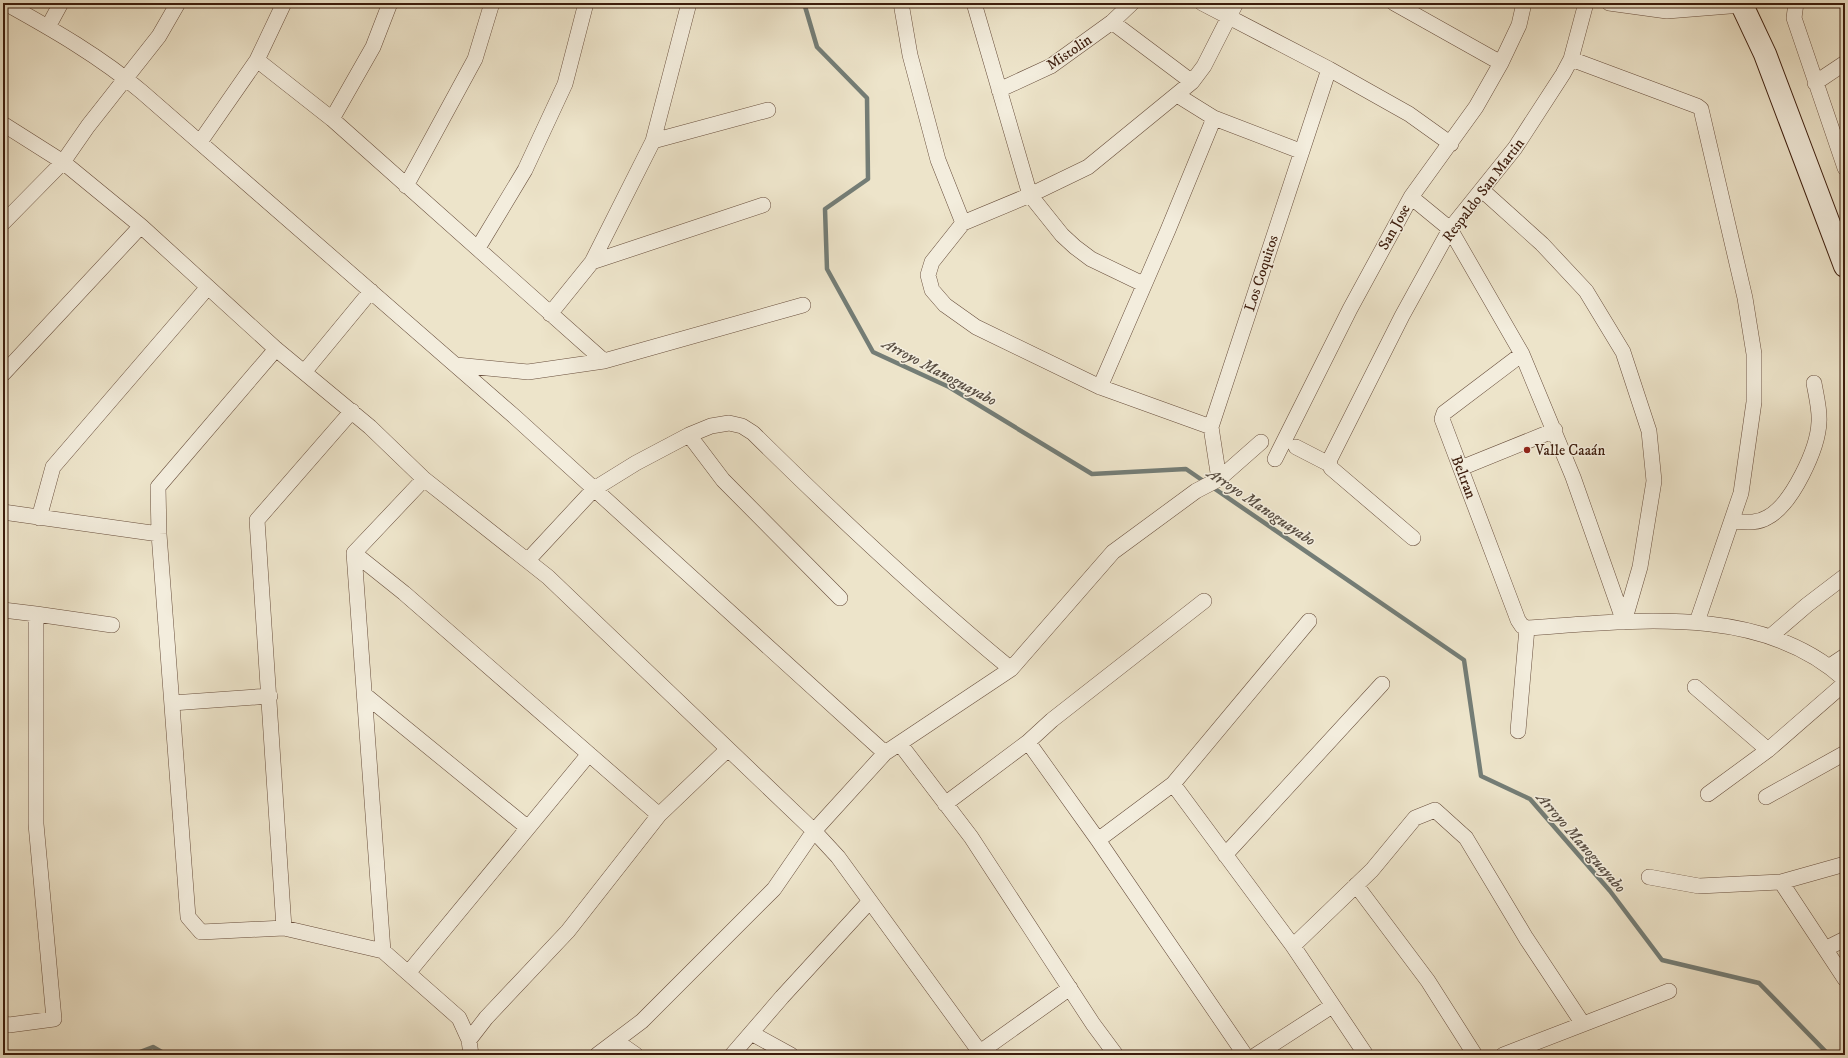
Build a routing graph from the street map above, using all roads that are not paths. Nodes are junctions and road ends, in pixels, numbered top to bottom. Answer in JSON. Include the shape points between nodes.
{"nodes":[{"id":1,"x":5,"y":3,"type":"edge"},
{"id":2,"x":61,"y":3,"type":"edge"},
{"id":3,"x":178,"y":3,"type":"edge"},
{"id":4,"x":284,"y":3,"type":"edge"},
{"id":5,"x":390,"y":3,"type":"edge"},
{"id":6,"x":492,"y":3,"type":"edge"},
{"id":7,"x":586,"y":3,"type":"edge"},
{"id":8,"x":689,"y":3,"type":"edge"},
{"id":9,"x":901,"y":3,"type":"edge"},
{"id":10,"x":974,"y":3,"type":"edge"},
{"id":11,"x":1132,"y":3,"type":"edge"},
{"id":12,"x":1202,"y":3,"type":"edge"},
{"id":13,"x":1236,"y":3,"type":"edge"},
{"id":14,"x":1394,"y":3,"type":"edge"},
{"id":15,"x":1524,"y":3,"type":"edge"},
{"id":16,"x":1586,"y":3,"type":"edge"},
{"id":17,"x":1609,"y":3,"type":"edge"},
{"id":18,"x":1796,"y":3,"type":"edge"},
{"id":19,"x":1742,"y":4,"type":"edge"},
{"id":20,"x":1229,"y":17,"type":"junction"},
{"id":21,"x":1112,"y":22,"type":"junction"},
{"id":22,"x":48,"y":26,"type":"junction"},
{"id":23,"x":1571,"y":59,"type":"junction"},
{"id":24,"x":257,"y":60,"type":"junction"},
{"id":25,"x":1502,"y":63,"type":"junction"},
{"id":26,"x":1845,"y":63,"type":"edge"},
{"id":27,"x":1329,"y":68,"type":"junction"},
{"id":28,"x":126,"y":78,"type":"junction"},
{"id":29,"x":1192,"y":82,"type":"junction"},
{"id":30,"x":1815,"y":83,"type":"junction"},
{"id":31,"x":999,"y":90,"type":"junction"},
{"id":32,"x":1177,"y":95,"type":"junction"},
{"id":33,"x":768,"y":110,"type":"dead end"},
{"id":34,"x":1214,"y":118,"type":"junction"},
{"id":35,"x":332,"y":119,"type":"junction"},
{"id":36,"x":3,"y":124,"type":"edge"},
{"id":37,"x":653,"y":141,"type":"junction"},
{"id":38,"x":200,"y":142,"type":"junction"},
{"id":39,"x":1451,"y":144,"type":"junction"},
{"id":40,"x":1300,"y":151,"type":"junction"},
{"id":41,"x":63,"y":162,"type":"junction"},
{"id":42,"x":1845,"y":168,"type":"edge"},
{"id":43,"x":406,"y":186,"type":"junction"},
{"id":44,"x":1482,"y":190,"type":"junction"},
{"id":45,"x":1030,"y":195,"type":"junction"},
{"id":46,"x":1411,"y":197,"type":"junction"},
{"id":47,"x":763,"y":205,"type":"dead end"},
{"id":48,"x":3,"y":223,"type":"edge"},
{"id":49,"x":963,"y":223,"type":"junction"},
{"id":50,"x":141,"y":226,"type":"junction"},
{"id":51,"x":1450,"y":229,"type":"junction"},
{"id":52,"x":478,"y":248,"type":"junction"},
{"id":53,"x":592,"y":262,"type":"junction"},
{"id":54,"x":1845,"y":266,"type":"edge"},
{"id":55,"x":1143,"y":284,"type":"junction"},
{"id":56,"x":208,"y":287,"type":"junction"},
{"id":57,"x":371,"y":291,"type":"junction"},
{"id":58,"x":803,"y":305,"type":"dead end"},
{"id":59,"x":550,"y":314,"type":"junction"},
{"id":60,"x":276,"y":349,"type":"junction"},
{"id":61,"x":1522,"y":354,"type":"junction"},
{"id":62,"x":604,"y":361,"type":"junction"},
{"id":63,"x":456,"y":365,"type":"junction"},
{"id":64,"x":305,"y":372,"type":"junction"},
{"id":65,"x":3,"y":374,"type":"edge"},
{"id":66,"x":1814,"y":383,"type":"dead end"},
{"id":67,"x":1100,"y":386,"type":"junction"},
{"id":68,"x":352,"y":411,"type":"junction"},
{"id":69,"x":1211,"y":427,"type":"junction"},
{"id":70,"x":1555,"y":430,"type":"junction"},
{"id":71,"x":689,"y":436,"type":"junction"},
{"id":72,"x":1261,"y":442,"type":"dead end"},
{"id":73,"x":1296,"y":447,"type":"dead end"},
{"id":74,"x":1275,"y":459,"type":"dead end"},
{"id":75,"x":1329,"y":462,"type":"junction"},
{"id":76,"x":1461,"y":468,"type":"junction"},
{"id":77,"x":424,"y":479,"type":"junction"},
{"id":78,"x":1219,"y":479,"type":"junction"},
{"id":79,"x":594,"y":489,"type":"junction"},
{"id":80,"x":3,"y":512,"type":"edge"},
{"id":81,"x":39,"y":518,"type":"junction"},
{"id":82,"x":1732,"y":521,"type":"junction"},
{"id":83,"x":159,"y":534,"type":"junction"},
{"id":84,"x":1413,"y":538,"type":"dead end"},
{"id":85,"x":354,"y":553,"type":"junction"},
{"id":86,"x":528,"y":560,"type":"junction"},
{"id":87,"x":1845,"y":576,"type":"edge"},
{"id":88,"x":840,"y":598,"type":"dead end"},
{"id":89,"x":1204,"y":601,"type":"dead end"},
{"id":90,"x":3,"y":610,"type":"edge"},
{"id":91,"x":36,"y":614,"type":"junction"},
{"id":92,"x":1309,"y":621,"type":"dead end"},
{"id":93,"x":1624,"y":622,"type":"junction"},
{"id":94,"x":1697,"y":622,"type":"junction"},
{"id":95,"x":112,"y":625,"type":"dead end"},
{"id":96,"x":1527,"y":628,"type":"junction"},
{"id":97,"x":1772,"y":636,"type":"junction"},
{"id":98,"x":1845,"y":656,"type":"edge"},
{"id":99,"x":1830,"y":666,"type":"junction"},
{"id":100,"x":1011,"y":669,"type":"junction"},
{"id":101,"x":1845,"y":681,"type":"edge"},
{"id":102,"x":1382,"y":684,"type":"dead end"},
{"id":103,"x":1695,"y":687,"type":"dead end"},
{"id":104,"x":365,"y":695,"type":"junction"},
{"id":105,"x":270,"y":696,"type":"junction"},
{"id":106,"x":172,"y":703,"type":"junction"},
{"id":107,"x":1518,"y":731,"type":"dead end"},
{"id":108,"x":1028,"y":742,"type":"junction"},
{"id":109,"x":900,"y":744,"type":"junction"},
{"id":110,"x":728,"y":750,"type":"junction"},
{"id":111,"x":1768,"y":750,"type":"junction"},
{"id":112,"x":885,"y":753,"type":"junction"},
{"id":113,"x":1845,"y":753,"type":"edge"},
{"id":114,"x":589,"y":754,"type":"junction"},
{"id":115,"x":1173,"y":784,"type":"junction"},
{"id":116,"x":1708,"y":794,"type":"dead end"},
{"id":117,"x":1766,"y":797,"type":"dead end"},
{"id":118,"x":945,"y":804,"type":"junction"},
{"id":119,"x":659,"y":815,"type":"junction"},
{"id":120,"x":528,"y":828,"type":"junction"},
{"id":121,"x":814,"y":831,"type":"junction"},
{"id":122,"x":1098,"y":840,"type":"junction"},
{"id":123,"x":1225,"y":855,"type":"junction"},
{"id":124,"x":1845,"y":864,"type":"edge"},
{"id":125,"x":1649,"y":877,"type":"dead end"},
{"id":126,"x":1781,"y":882,"type":"junction"},
{"id":127,"x":1356,"y":885,"type":"junction"},
{"id":128,"x":870,"y":901,"type":"junction"},
{"id":129,"x":284,"y":928,"type":"junction"},
{"id":130,"x":1845,"y":939,"type":"edge"},
{"id":131,"x":1293,"y":946,"type":"junction"},
{"id":132,"x":1825,"y":949,"type":"junction"},
{"id":133,"x":383,"y":951,"type":"junction"},
{"id":134,"x":409,"y":972,"type":"junction"},
{"id":135,"x":1845,"y":979,"type":"edge"},
{"id":136,"x":1070,"y":988,"type":"junction"},
{"id":137,"x":1669,"y":991,"type":"dead end"},
{"id":138,"x":1332,"y":1006,"type":"junction"},
{"id":139,"x":3,"y":1024,"type":"edge"},
{"id":140,"x":1583,"y":1024,"type":"junction"},
{"id":141,"x":751,"y":1033,"type":"junction"},
{"id":142,"x":469,"y":1040,"type":"junction"},
{"id":143,"x":616,"y":1041,"type":"junction"},
{"id":144,"x":981,"y":1054,"type":"edge"},
{"id":145,"x":471,"y":1055,"type":"edge"},
{"id":146,"x":597,"y":1055,"type":"edge"},
{"id":147,"x":636,"y":1055,"type":"edge"},
{"id":148,"x":732,"y":1055,"type":"edge"},
{"id":149,"x":791,"y":1055,"type":"edge"},
{"id":150,"x":1116,"y":1055,"type":"edge"},
{"id":151,"x":1245,"y":1055,"type":"edge"},
{"id":152,"x":1256,"y":1055,"type":"edge"},
{"id":153,"x":1366,"y":1055,"type":"edge"},
{"id":154,"x":1475,"y":1055,"type":"edge"},
{"id":155,"x":1503,"y":1055,"type":"edge"}],
"edges":[{"from":1,"to":22,"type":"street"},
{"from":2,"to":22,"type":"street"},
{"from":3,"to":28,"type":"street","via":[[159,36]]},
{"from":4,"to":24,"type":"street"},
{"from":5,"to":35,"type":"street","via":[[373,47]]},
{"from":6,"to":43,"type":"street","via":[[475,58]]},
{"from":7,"to":52,"type":"street","via":[[565,84],[525,170]]},
{"from":8,"to":37,"type":"street"},
{"from":9,"to":49,"type":"street","via":[[910,55],[938,160]]},
{"from":10,"to":31,"type":"street"},
{"from":11,"to":21,"type":"street","name":"Mistolin"},
{"from":12,"to":20,"type":"street"},
{"from":13,"to":20,"type":"street"},
{"from":14,"to":25,"type":"street"},
{"from":15,"to":25,"type":"street","name":"San Jose","via":[[1519,25]]},
{"from":16,"to":23,"type":"street","name":"Respaldo San Martin"},
{"from":17,"to":19,"type":"street","via":[[1667,11]]},
{"from":18,"to":30,"type":"street","via":[[1794,18]]},
{"from":19,"to":54,"type":"street","via":[[1765,54]]},
{"from":20,"to":27,"type":"street"},
{"from":20,"to":29,"type":"street","via":[[1204,66]]},
{"from":21,"to":29,"type":"street"},
{"from":21,"to":31,"type":"street","name":"Mistolin","via":[[1051,66]]},
{"from":22,"to":28,"type":"street"},
{"from":23,"to":44,"type":"street","name":"Respaldo San Martin","via":[[1516,148]]},
{"from":23,"to":82,"type":"street","via":[[1697,106],[1703,114],[1745,298],[1754,354],[1754,402],[1748,450],[1741,492]]},
{"from":24,"to":35,"type":"street"},
{"from":24,"to":38,"type":"street"},
{"from":25,"to":39,"type":"street","name":"San Jose"},
{"from":26,"to":30,"type":"street"},
{"from":27,"to":39,"type":"street","via":[[1409,114]]},
{"from":27,"to":40,"type":"street","name":"Los Coquitos"},
{"from":28,"to":38,"type":"street"},
{"from":28,"to":41,"type":"street"},
{"from":29,"to":32,"type":"street"},
{"from":30,"to":42,"type":"street"},
{"from":31,"to":45,"type":"street"},
{"from":32,"to":34,"type":"street"},
{"from":32,"to":45,"type":"street","via":[[1088,166]]},
{"from":33,"to":37,"type":"street"},
{"from":34,"to":40,"type":"street"},
{"from":34,"to":55,"type":"street"},
{"from":35,"to":43,"type":"street"},
{"from":36,"to":41,"type":"street"},
{"from":37,"to":53,"type":"street"},
{"from":38,"to":57,"type":"street"},
{"from":39,"to":46,"type":"street","name":"San Jose"},
{"from":40,"to":69,"type":"street","name":"Los Coquitos"},
{"from":41,"to":48,"type":"street"},
{"from":41,"to":50,"type":"street"},
{"from":43,"to":52,"type":"street"},
{"from":44,"to":51,"type":"street","name":"Respaldo San Martin"},
{"from":44,"to":93,"type":"street","via":[[1542,244],[1586,292],[1623,352],[1649,431],[1654,481],[1640,568]]},
{"from":45,"to":49,"type":"street"},
{"from":45,"to":55,"type":"street","via":[[1075,247],[1091,259]]},
{"from":46,"to":51,"type":"street"},
{"from":46,"to":74,"type":"street","name":"San Jose","via":[[1350,309]]},
{"from":47,"to":53,"type":"street"},
{"from":49,"to":67,"type":"street","via":[[932,262],[928,275],[932,290],[945,305],[976,327]]},
{"from":50,"to":56,"type":"street"},
{"from":50,"to":65,"type":"street"},
{"from":51,"to":61,"type":"street"},
{"from":51,"to":75,"type":"street","name":"Respaldo San Martin","via":[[1402,316]]},
{"from":52,"to":59,"type":"street"},
{"from":53,"to":59,"type":"street"},
{"from":55,"to":67,"type":"street"},
{"from":56,"to":60,"type":"street"},
{"from":56,"to":81,"type":"street","via":[[53,467]]},
{"from":57,"to":63,"type":"street"},
{"from":57,"to":64,"type":"street"},
{"from":58,"to":62,"type":"street"},
{"from":59,"to":62,"type":"street"},
{"from":60,"to":64,"type":"street"},
{"from":60,"to":83,"type":"street","via":[[158,487]]},
{"from":61,"to":70,"type":"street"},
{"from":61,"to":76,"type":"street","name":"Beltran","via":[[1444,413],[1443,424]]},
{"from":62,"to":63,"type":"street","via":[[528,372]]},
{"from":63,"to":79,"type":"street"},
{"from":64,"to":68,"type":"street"},
{"from":66,"to":82,"type":"street","via":[[1820,421],[1817,442],[1809,462],[1782,506],[1768,517],[1754,523]]},
{"from":67,"to":69,"type":"street"},
{"from":68,"to":77,"type":"street"},
{"from":68,"to":105,"type":"street","via":[[257,520]]},
{"from":69,"to":78,"type":"street","name":"Los Coquitos"},
{"from":70,"to":76,"type":"street"},
{"from":70,"to":93,"type":"street"},
{"from":71,"to":79,"type":"street","via":[[636,463]]},
{"from":71,"to":88,"type":"street","via":[[723,480]]},
{"from":71,"to":100,"type":"street","via":[[711,426],[729,423],[742,426],[753,433],[825,504]]},
{"from":72,"to":78,"type":"street"},
{"from":73,"to":75,"type":"street"},
{"from":75,"to":84,"type":"street"},
{"from":76,"to":96,"type":"street","name":"Beltran","via":[[1518,620]]},
{"from":77,"to":85,"type":"street"},
{"from":77,"to":86,"type":"street"},
{"from":78,"to":100,"type":"street","via":[[1196,492],[1114,552]]},
{"from":79,"to":86,"type":"street"},
{"from":79,"to":112,"type":"street"},
{"from":80,"to":81,"type":"street"},
{"from":81,"to":83,"type":"street"},
{"from":82,"to":94,"type":"street"},
{"from":83,"to":106,"type":"street"},
{"from":85,"to":104,"type":"street"},
{"from":85,"to":114,"type":"street","via":[[404,593]]},
{"from":86,"to":110,"type":"street"},
{"from":87,"to":97,"type":"street"},
{"from":89,"to":108,"type":"street","via":[[1052,720]]},
{"from":90,"to":91,"type":"street"},
{"from":91,"to":95,"type":"street"},
{"from":91,"to":139,"type":"street","via":[[36,824],[54,1019]]},
{"from":92,"to":115,"type":"street"},
{"from":93,"to":94,"type":"street"},
{"from":93,"to":96,"type":"street"},
{"from":94,"to":97,"type":"street"},
{"from":96,"to":107,"type":"street"},
{"from":97,"to":99,"type":"street"},
{"from":98,"to":99,"type":"street"},
{"from":99,"to":101,"type":"street"},
{"from":100,"to":109,"type":"street"},
{"from":101,"to":111,"type":"street"},
{"from":102,"to":123,"type":"street"},
{"from":103,"to":111,"type":"street"},
{"from":104,"to":120,"type":"street"},
{"from":104,"to":133,"type":"street"},
{"from":105,"to":106,"type":"street"},
{"from":105,"to":129,"type":"street"},
{"from":106,"to":129,"type":"street","via":[[188,917],[201,932]]},
{"from":108,"to":118,"type":"street"},
{"from":108,"to":122,"type":"street"},
{"from":109,"to":112,"type":"street"},
{"from":109,"to":118,"type":"street"},
{"from":110,"to":119,"type":"street"},
{"from":110,"to":121,"type":"street"},
{"from":111,"to":116,"type":"street"},
{"from":112,"to":121,"type":"street"},
{"from":113,"to":117,"type":"street"},
{"from":114,"to":119,"type":"street"},
{"from":114,"to":120,"type":"street"},
{"from":115,"to":122,"type":"street"},
{"from":115,"to":123,"type":"street"},
{"from":118,"to":136,"type":"street","via":[[971,837]]},
{"from":119,"to":142,"type":"street","via":[[568,931],[486,1018]]},
{"from":120,"to":134,"type":"street"},
{"from":121,"to":128,"type":"street","via":[[838,857]]},
{"from":121,"to":143,"type":"street","via":[[774,889],[642,1021]]},
{"from":122,"to":151,"type":"street"},
{"from":123,"to":131,"type":"street"},
{"from":124,"to":126,"type":"street"},
{"from":125,"to":126,"type":"street","via":[[1699,886]]},
{"from":126,"to":132,"type":"street"},
{"from":127,"to":131,"type":"street"},
{"from":127,"to":140,"type":"street","via":[[1372,870],[1415,818],[1435,810],[1466,838],[1526,938]]},
{"from":127,"to":154,"type":"street","via":[[1428,981]]},
{"from":128,"to":141,"type":"street"},
{"from":128,"to":144,"type":"street"},
{"from":129,"to":133,"type":"street"},
{"from":130,"to":132,"type":"street"},
{"from":131,"to":138,"type":"street"},
{"from":132,"to":135,"type":"street"},
{"from":133,"to":134,"type":"street"},
{"from":134,"to":142,"type":"street","via":[[459,1018]]},
{"from":136,"to":144,"type":"street"},
{"from":136,"to":150,"type":"street"},
{"from":137,"to":140,"type":"street"},
{"from":138,"to":152,"type":"street"},
{"from":138,"to":153,"type":"street"},
{"from":140,"to":155,"type":"street"},
{"from":141,"to":148,"type":"street"},
{"from":141,"to":149,"type":"street"},
{"from":142,"to":145,"type":"street"},
{"from":143,"to":146,"type":"street"},
{"from":143,"to":147,"type":"street"}]}
